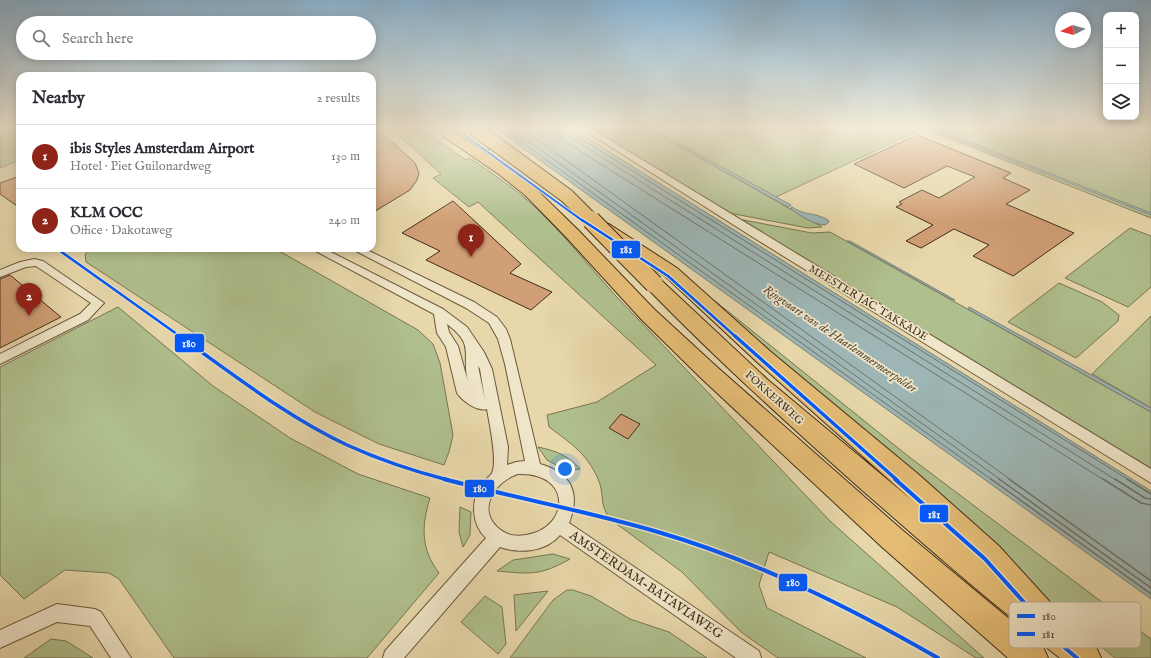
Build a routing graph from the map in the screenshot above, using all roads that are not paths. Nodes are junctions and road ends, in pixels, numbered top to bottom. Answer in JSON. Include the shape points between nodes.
{"nodes":[{"id":1,"x":485,"y":159,"type":"edge"},
{"id":2,"x":506,"y":159,"type":"edge"},
{"id":3,"x":516,"y":159,"type":"edge"},
{"id":4,"x":634,"y":159,"type":"edge"},
{"id":5,"x":323,"y":252,"type":"edge"},
{"id":6,"x":363,"y":252,"type":"edge"},
{"id":7,"x":0,"y":274,"type":"edge"},
{"id":8,"x":439,"y":312,"type":"junction"},
{"id":9,"x":472,"y":343,"type":"junction"},
{"id":10,"x":0,"y":359,"type":"edge"},
{"id":11,"x":479,"y":403,"type":"junction"},
{"id":12,"x":494,"y":415,"type":"junction"},
{"id":13,"x":534,"y":468,"type":"junction"},
{"id":14,"x":499,"y":475,"type":"junction"},
{"id":15,"x":1151,"y":478,"type":"edge"},
{"id":16,"x":560,"y":526,"type":"junction"},
{"id":17,"x":497,"y":538,"type":"junction"},
{"id":18,"x":1015,"y":602,"type":"edge"},
{"id":19,"x":1032,"y":602,"type":"edge"},
{"id":20,"x":1,"y":637,"type":"edge"},
{"id":21,"x":1009,"y":639,"type":"edge"},
{"id":22,"x":1020,"y":648,"type":"edge"},
{"id":23,"x":122,"y":658,"type":"edge"},
{"id":24,"x":392,"y":658,"type":"edge"},
{"id":25,"x":752,"y":658,"type":"edge"},
{"id":26,"x":1032,"y":658,"type":"edge"}],
"edges":[{"from":1,"to":21,"type":"main road","via":[[533,194],[657,324],[722,385],[829,483]]},
{"from":2,"to":19,"type":"main road","via":[[676,277],[989,555]]},
{"from":3,"to":18,"type":"main road","name":"FOKKERWEG","bridge":true,"via":[[567,196],[724,353],[819,438],[941,543]]},
{"from":4,"to":15,"type":"street","name":"MEESTER JAC. TAKKADE"},
{"from":5,"to":8,"type":"street"},
{"from":6,"to":13,"type":"street","via":[[470,305],[493,320],[500,329],[511,364]]},
{"from":7,"to":10,"type":"street","via":[[32,262],[39,264],[98,303],[84,316]]},
{"from":8,"to":9,"type":"street","via":[[463,330]]},
{"from":8,"to":11,"type":"street","via":[[443,332],[452,346],[464,393]]},
{"from":9,"to":11,"type":"street","via":[[472,372]]},
{"from":9,"to":12,"type":"street","via":[[486,369]]},
{"from":11,"to":12,"type":"street"},
{"from":12,"to":14,"type":"street","via":[[501,447]]},
{"from":13,"to":14,"type":"street","via":[[516,468]]},
{"from":13,"to":16,"type":"street","via":[[555,477],[562,485],[567,498],[566,513]]},
{"from":14,"to":17,"type":"street","via":[[485,492],[481,513],[486,527]]},
{"from":16,"to":17,"type":"street","via":[[547,538],[530,544],[513,544]]},
{"from":16,"to":25,"type":"street","name":"AMSTERDAM-BATAVIAWEG"},
{"from":17,"to":24,"type":"street"},
{"from":20,"to":23,"type":"street","via":[[57,613],[95,618]]},
{"from":22,"to":26,"type":"main road"}]}
